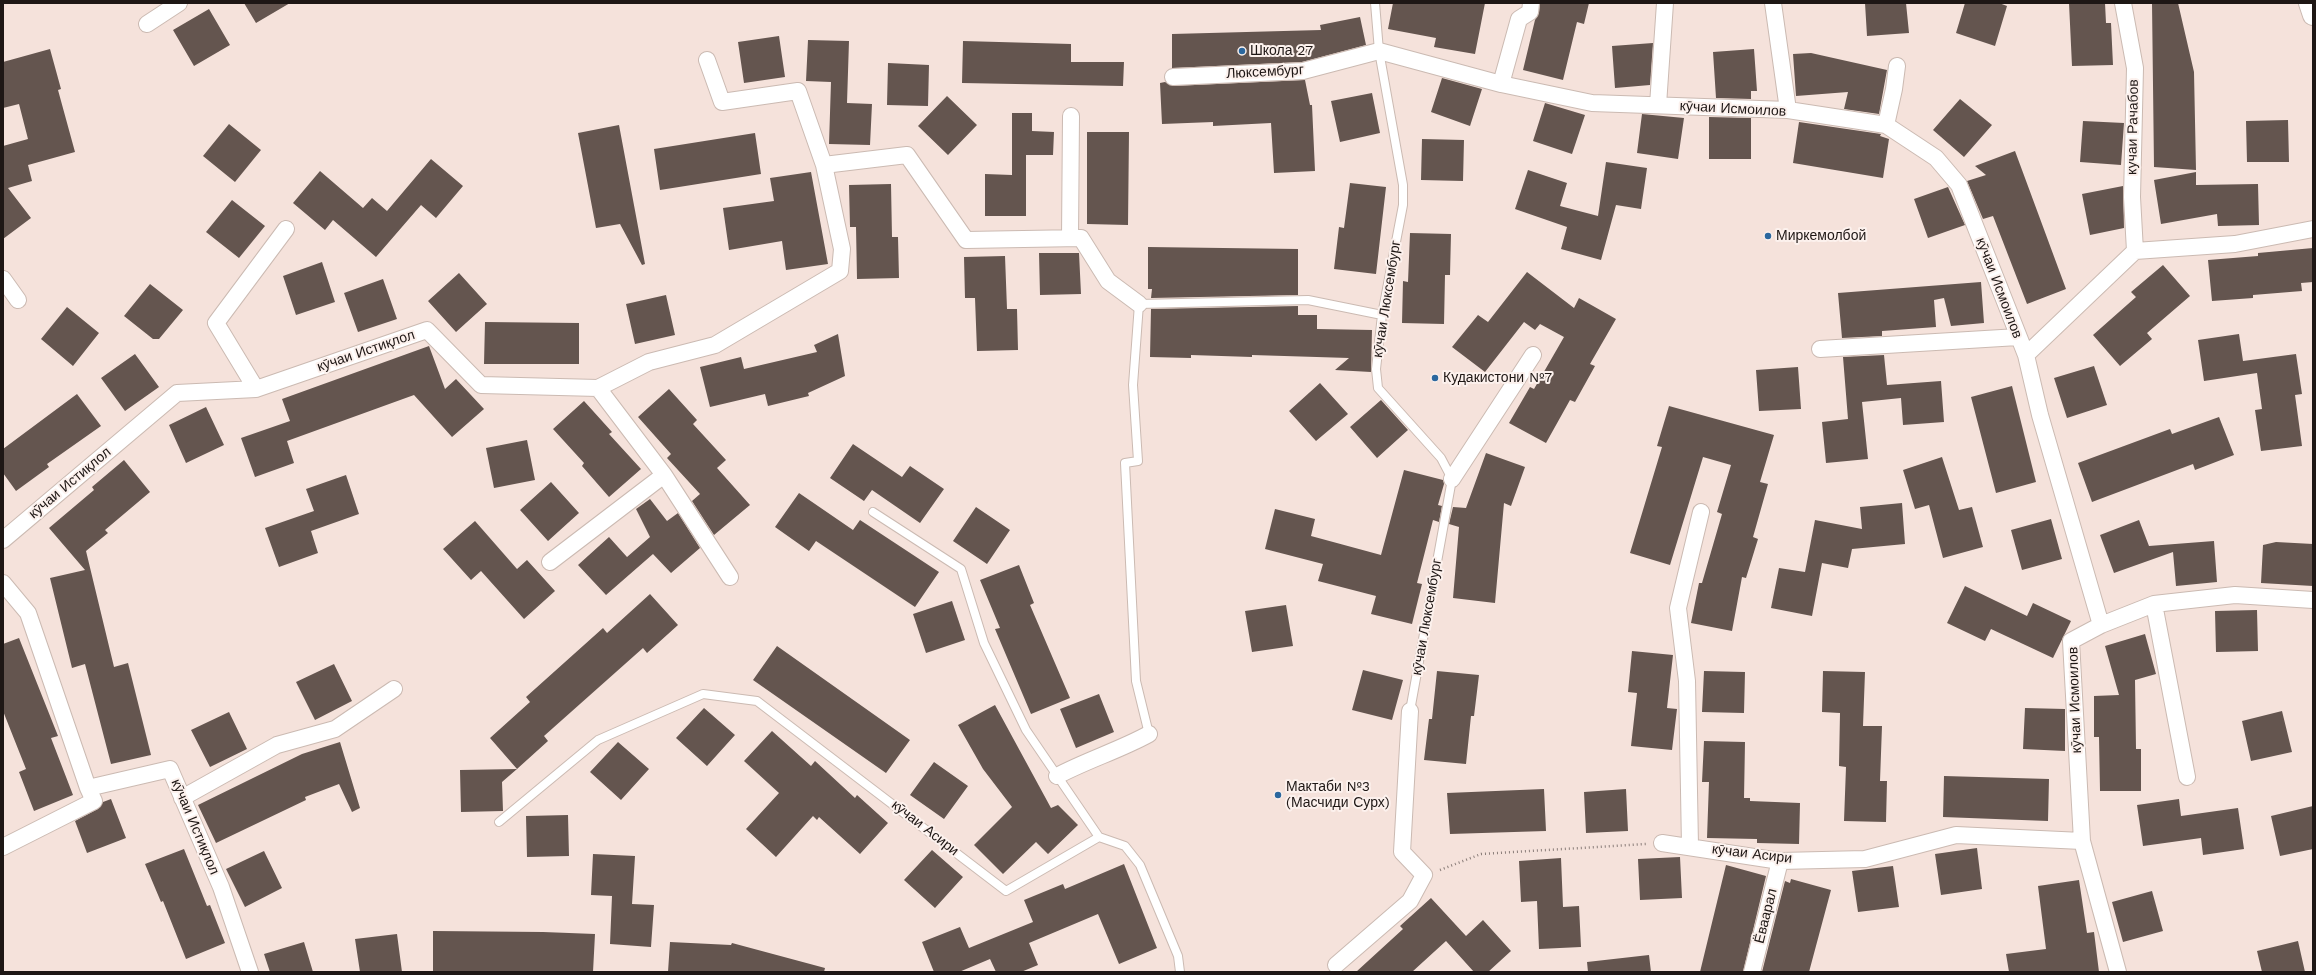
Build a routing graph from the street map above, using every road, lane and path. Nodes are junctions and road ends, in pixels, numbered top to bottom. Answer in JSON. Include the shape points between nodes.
{"nodes":[{"id":1,"x":179,"y":3,"type":"edge"},
{"id":2,"x":1375,"y":3,"type":"edge"},
{"id":3,"x":1532,"y":3,"type":"edge"},
{"id":4,"x":1665,"y":3,"type":"edge"},
{"id":5,"x":1773,"y":3,"type":"edge"},
{"id":6,"x":2123,"y":3,"type":"edge"},
{"id":7,"x":2309,"y":3,"type":"edge"},
{"id":8,"x":2313,"y":15,"type":"edge"},
{"id":9,"x":147,"y":24,"type":"dead end"},
{"id":10,"x":1379,"y":51,"type":"junction"},
{"id":11,"x":707,"y":60,"type":"dead end"},
{"id":12,"x":1897,"y":66,"type":"dead end"},
{"id":13,"x":1173,"y":77,"type":"dead end"},
{"id":14,"x":1501,"y":84,"type":"junction"},
{"id":15,"x":1658,"y":105,"type":"junction"},
{"id":16,"x":1788,"y":110,"type":"junction"},
{"id":17,"x":1071,"y":116,"type":"dead end"},
{"id":18,"x":1886,"y":125,"type":"junction"},
{"id":19,"x":824,"y":165,"type":"junction"},
{"id":20,"x":2313,"y":228,"type":"edge"},
{"id":21,"x":286,"y":229,"type":"dead end"},
{"id":22,"x":1070,"y":238,"type":"junction"},
{"id":23,"x":2135,"y":251,"type":"junction"},
{"id":24,"x":3,"y":279,"type":"edge"},
{"id":25,"x":18,"y":300,"type":"dead end"},
{"id":26,"x":1139,"y":304,"type":"junction"},
{"id":27,"x":1382,"y":314,"type":"junction"},
{"id":28,"x":2018,"y":337,"type":"junction"},
{"id":29,"x":1820,"y":349,"type":"dead end"},
{"id":30,"x":1533,"y":355,"type":"dead end"},
{"id":31,"x":2026,"y":356,"type":"junction"},
{"id":32,"x":598,"y":388,"type":"junction"},
{"id":33,"x":256,"y":389,"type":"junction"},
{"id":34,"x":664,"y":476,"type":"junction"},
{"id":35,"x":1452,"y":479,"type":"junction"},
{"id":36,"x":874,"y":512,"type":"dead end"},
{"id":37,"x":1701,"y":512,"type":"dead end"},
{"id":38,"x":3,"y":540,"type":"edge"},
{"id":39,"x":550,"y":562,"type":"dead end"},
{"id":40,"x":730,"y":578,"type":"dead end"},
{"id":41,"x":3,"y":583,"type":"edge"},
{"id":42,"x":2313,"y":600,"type":"edge"},
{"id":43,"x":2154,"y":604,"type":"junction"},
{"id":44,"x":2100,"y":625,"type":"junction"},
{"id":45,"x":394,"y":689,"type":"dead end"},
{"id":46,"x":1410,"y":711,"type":"joint"},
{"id":47,"x":1149,"y":734,"type":"joint"},
{"id":48,"x":1057,"y":776,"type":"junction"},
{"id":49,"x":2187,"y":777,"type":"dead end"},
{"id":50,"x":88,"y":788,"type":"junction"},
{"id":51,"x":182,"y":798,"type":"junction"},
{"id":52,"x":499,"y":822,"type":"dead end"},
{"id":53,"x":1099,"y":837,"type":"junction"},
{"id":54,"x":2082,"y":841,"type":"junction"},
{"id":55,"x":1662,"y":843,"type":"joint"},
{"id":56,"x":1690,"y":846,"type":"junction"},
{"id":57,"x":3,"y":847,"type":"edge"},
{"id":58,"x":1780,"y":861,"type":"junction"},
{"id":59,"x":1424,"y":875,"type":"junction"},
{"id":60,"x":1336,"y":965,"type":"dead end"},
{"id":61,"x":250,"y":972,"type":"edge"},
{"id":62,"x":1180,"y":972,"type":"edge"},
{"id":63,"x":1752,"y":972,"type":"edge"},
{"id":64,"x":2118,"y":972,"type":"edge"}],
"edges":[{"from":1,"to":9,"type":"street"},
{"from":2,"to":10,"type":"lane","name":"кӯчаи Люксембург"},
{"from":3,"to":14,"type":"street","via":[[1530,12],[1519,19]]},
{"from":4,"to":15,"type":"street"},
{"from":5,"to":16,"type":"street"},
{"from":6,"to":23,"type":"street","name":"кучаи Рачабов","via":[[2135,68],[2132,197]]},
{"from":7,"to":8,"type":"street"},
{"from":10,"to":13,"type":"street","name":"Люксембург","via":[[1303,71]]},
{"from":10,"to":14,"type":"street","name":"кӯчаи Исмоилов"},
{"from":10,"to":27,"type":"lane","name":"кӯчаи Люксембург","via":[[1403,185],[1403,205]]},
{"from":11,"to":19,"type":"street","via":[[722,102],[798,91]]},
{"from":12,"to":18,"type":"street"},
{"from":14,"to":15,"type":"street","name":"кӯчаи Исмоилов","via":[[1592,103]]},
{"from":15,"to":16,"type":"street","name":"кӯчаи Исмоилов"},
{"from":16,"to":18,"type":"street","name":"кӯчаи Исмоилов"},
{"from":17,"to":22,"type":"street"},
{"from":18,"to":28,"type":"street","name":"кӯчаи Исмоилов","via":[[1936,158],[1959,185]]},
{"from":19,"to":22,"type":"street","via":[[906,155],[966,240]]},
{"from":19,"to":32,"type":"street","name":"кӯчаи Истиқлол","via":[[842,249],[840,271],[715,345],[649,362]]},
{"from":20,"to":23,"type":"street","via":[[2235,244]]},
{"from":21,"to":33,"type":"street","via":[[216,323]]},
{"from":22,"to":26,"type":"street","via":[[1081,238],[1108,282]]},
{"from":23,"to":31,"type":"street"},
{"from":24,"to":25,"type":"street"},
{"from":26,"to":27,"type":"lane","via":[[1308,300]]},
{"from":26,"to":47,"type":"lane","via":[[1134,385],[1138,461],[1125,463],[1136,681]]},
{"from":27,"to":35,"type":"lane","name":"кӯчаи Люксембург","via":[[1376,369],[1378,388],[1441,458]]},
{"from":28,"to":29,"type":"street"},
{"from":28,"to":31,"type":"street","name":"кӯчаи Исмоилов"},
{"from":30,"to":35,"type":"street"},
{"from":31,"to":44,"type":"street","name":"кӯчаи Исмоилов","via":[[2040,415]]},
{"from":32,"to":33,"type":"street","name":"кӯчаи Истиқлол","via":[[481,385],[427,330]]},
{"from":32,"to":34,"type":"street"},
{"from":33,"to":38,"type":"street","name":"кӯчаи Истиқлол","via":[[177,393]]},
{"from":34,"to":39,"type":"street"},
{"from":34,"to":40,"type":"street"},
{"from":35,"to":46,"type":"lane","name":"кӯчаи Люксембург"},
{"from":36,"to":48,"type":"lane","via":[[960,569],[984,643],[1026,730]]},
{"from":37,"to":56,"type":"street","via":[[1678,608],[1687,681]]},
{"from":41,"to":50,"type":"street","via":[[28,613]]},
{"from":42,"to":43,"type":"street","via":[[2235,595]]},
{"from":43,"to":44,"type":"street"},
{"from":43,"to":49,"type":"street"},
{"from":44,"to":54,"type":"street","name":"кӯчаи Исмоилов","via":[[2071,641]]},
{"from":45,"to":51,"type":"street","via":[[335,729],[277,745]]},
{"from":46,"to":59,"type":"street","via":[[1402,852]]},
{"from":47,"to":48,"type":"street"},
{"from":48,"to":53,"type":"lane"},
{"from":50,"to":51,"type":"street","name":"кӯчаи Истиқлол","via":[[170,769]]},
{"from":50,"to":57,"type":"street","via":[[94,801]]},
{"from":51,"to":61,"type":"street","name":"кӯчаи Истиқлол","via":[[221,887]]},
{"from":52,"to":53,"type":"lane","name":"кӯчаи Асири","via":[[598,740],[703,694],[757,701],[1006,891]]},
{"from":53,"to":62,"type":"lane","via":[[1126,846],[1140,865],[1178,956]]},
{"from":54,"to":58,"type":"street","name":"кӯчаи Асири","via":[[1956,835],[1865,859]]},
{"from":54,"to":64,"type":"street","name":"кӯчаи Исмоилов"},
{"from":55,"to":56,"type":"street","name":"кӯчаи Асири"},
{"from":55,"to":59,"type":"path","via":[[1482,854]]},
{"from":56,"to":58,"type":"street","name":"кӯчаи Асири"},
{"from":58,"to":63,"type":"street","name":"Ёваарал"},
{"from":59,"to":60,"type":"street","via":[[1410,901]]}]}
